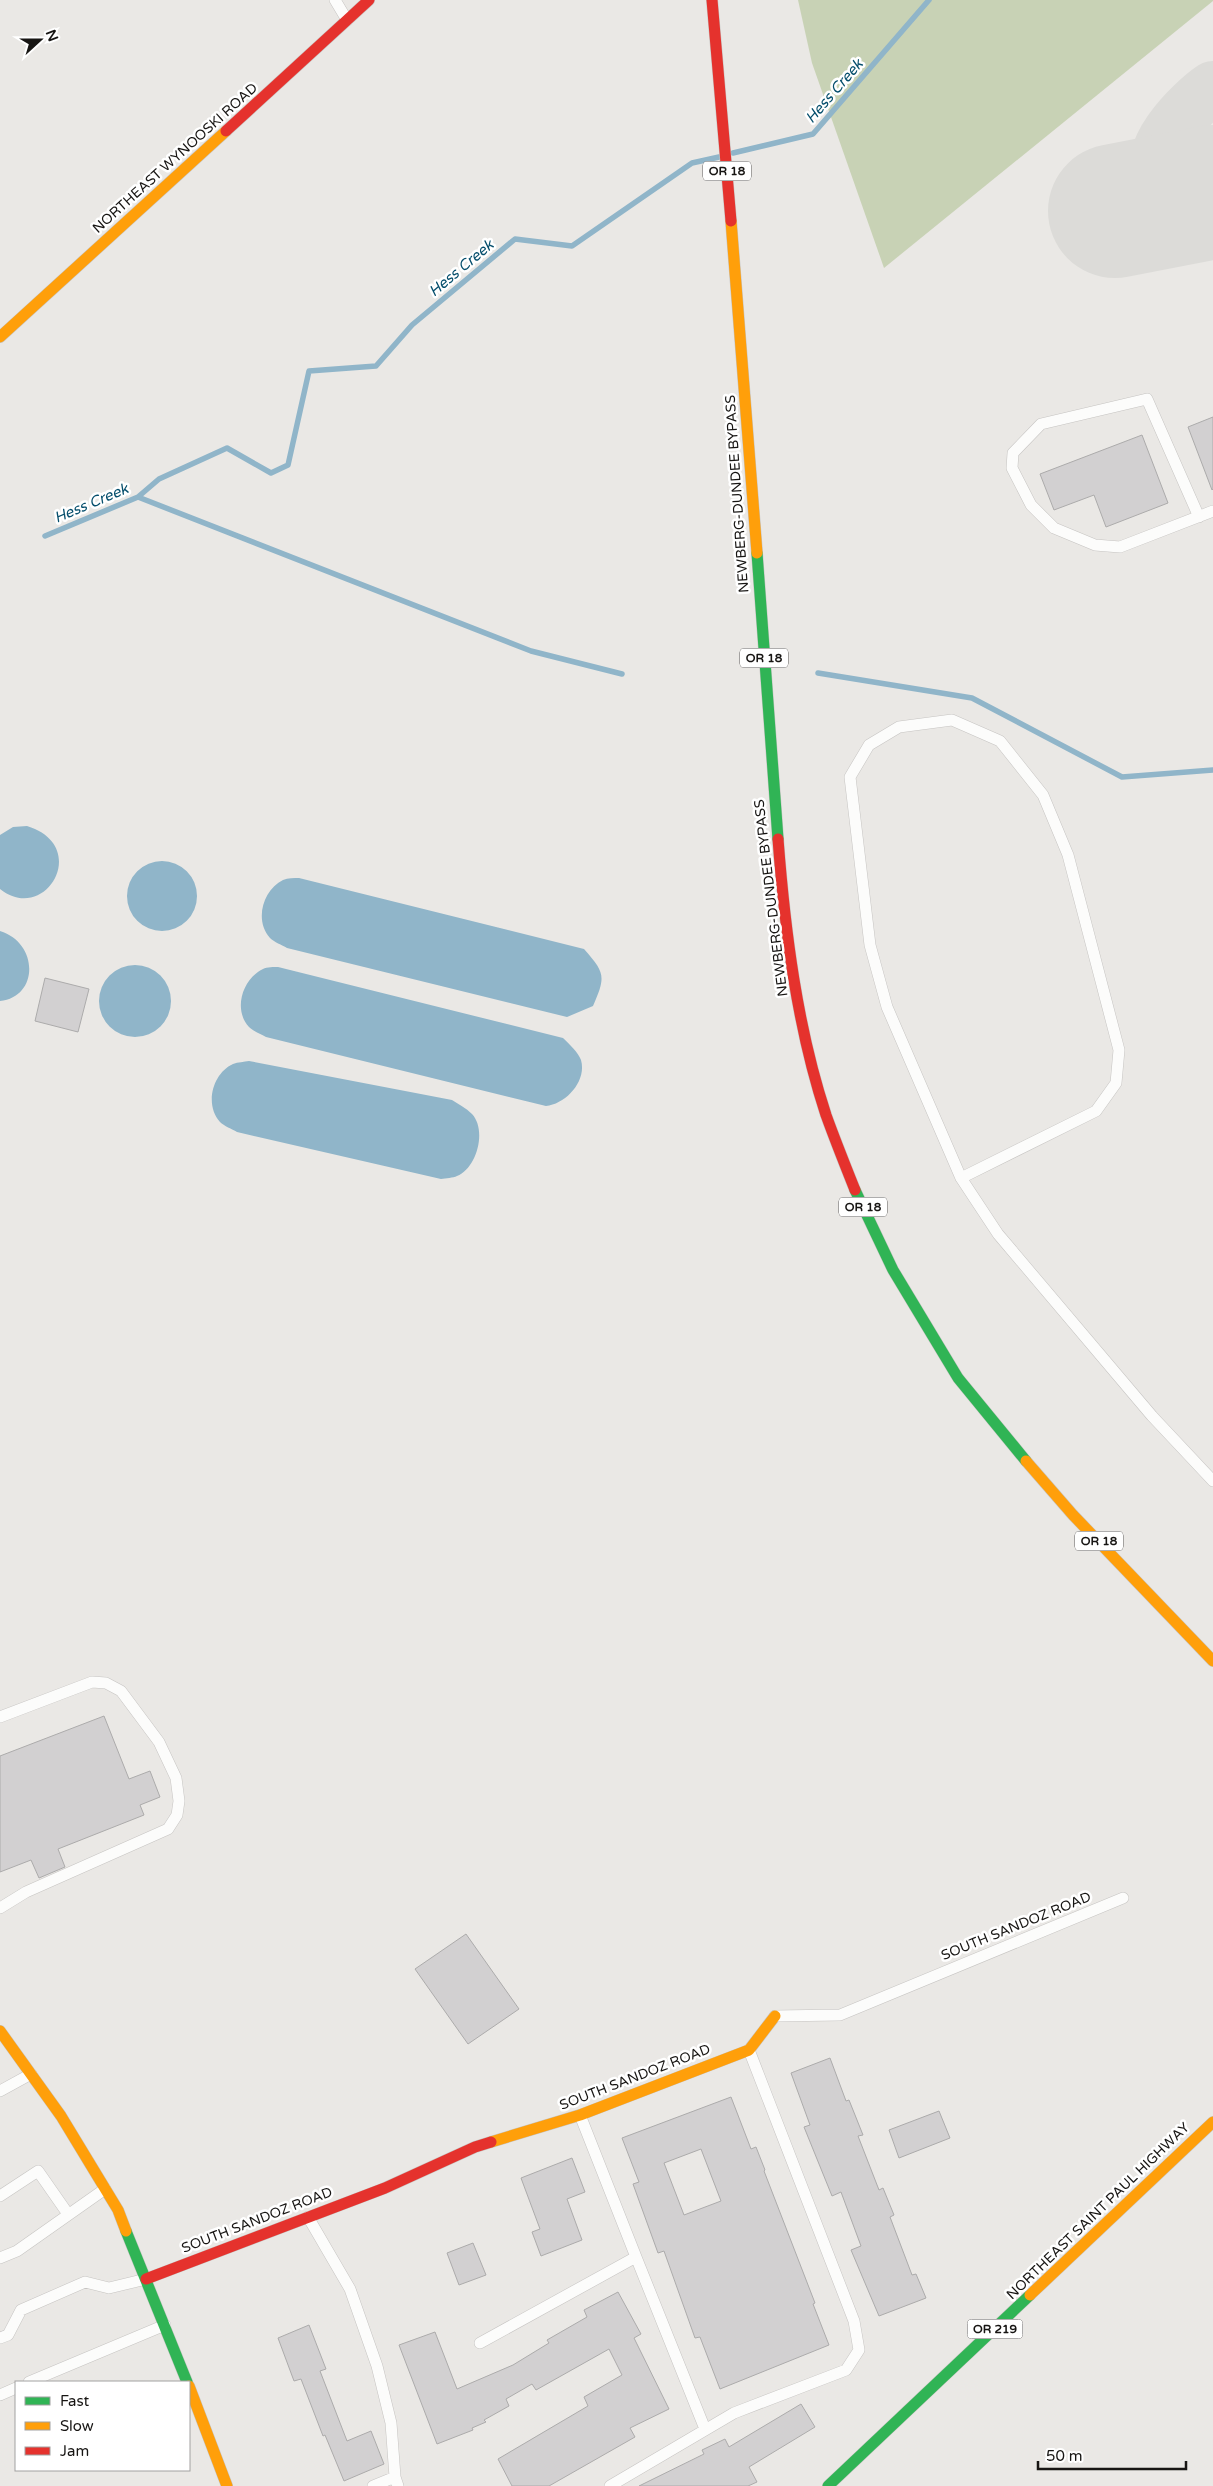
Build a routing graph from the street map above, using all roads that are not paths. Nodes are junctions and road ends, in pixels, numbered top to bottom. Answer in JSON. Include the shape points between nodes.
{"nodes":[{"id":1,"x":335,"y":0,"type":"edge"},
{"id":2,"x":369,"y":0,"type":"edge"},
{"id":3,"x":712,"y":0,"type":"edge"},
{"id":4,"x":348,"y":20,"type":"junction"},
{"id":5,"x":0,"y":337,"type":"edge"},
{"id":6,"x":1213,"y":511,"type":"edge"},
{"id":7,"x":1199,"y":517,"type":"junction"},
{"id":8,"x":961,"y":1178,"type":"junction"},
{"id":9,"x":1213,"y":1481,"type":"edge"},
{"id":10,"x":1213,"y":1661,"type":"edge"},
{"id":11,"x":0,"y":1717,"type":"edge"},
{"id":12,"x":1124,"y":1898,"type":"dead end"},
{"id":13,"x":0,"y":1908,"type":"edge"},
{"id":14,"x":776,"y":2016,"type":"joint"},
{"id":15,"x":0,"y":2031,"type":"edge"},
{"id":16,"x":748,"y":2050,"type":"junction"},
{"id":17,"x":31,"y":2074,"type":"junction"},
{"id":18,"x":0,"y":2091,"type":"edge"},
{"id":19,"x":580,"y":2115,"type":"junction"},
{"id":20,"x":1213,"y":2122,"type":"edge"},
{"id":21,"x":106,"y":2189,"type":"junction"},
{"id":22,"x":0,"y":2196,"type":"edge"},
{"id":23,"x":68,"y":2214,"type":"junction"},
{"id":24,"x":308,"y":2217,"type":"junction"},
{"id":25,"x":636,"y":2257,"type":"junction"},
{"id":26,"x":0,"y":2258,"type":"edge"},
{"id":27,"x":146,"y":2278,"type":"junction"},
{"id":28,"x":165,"y":2325,"type":"junction"},
{"id":29,"x":0,"y":2338,"type":"edge"},
{"id":30,"x":480,"y":2343,"type":"dead end"},
{"id":31,"x":31,"y":2381,"type":"edge"},
{"id":32,"x":187,"y":2381,"type":"edge"},
{"id":33,"x":15,"y":2388,"type":"edge"},
{"id":34,"x":190,"y":2389,"type":"edge"},
{"id":35,"x":0,"y":2395,"type":"edge"},
{"id":36,"x":705,"y":2430,"type":"junction"},
{"id":37,"x":397,"y":2482,"type":"edge"},
{"id":38,"x":227,"y":2486,"type":"edge"},
{"id":39,"x":373,"y":2486,"type":"edge"},
{"id":40,"x":610,"y":2486,"type":"edge"},
{"id":41,"x":828,"y":2486,"type":"edge"}],
"edges":[{"from":1,"to":4,"type":"lane"},
{"from":2,"to":4,"type":"main road","name":"NORTHEAST WYNOOSKI ROAD"},
{"from":3,"to":10,"type":"main road","name":"NEWBERG-DUNDEE BYPASS","number":"OR 18","via":[[780,866],[804,1032],[826,1114],[856,1194],[893,1270],[958,1378],[1067,1508]]},
{"from":4,"to":5,"type":"main road","name":"NORTHEAST WYNOOSKI ROAD"},
{"from":6,"to":7,"type":"lane"},
{"from":7,"to":7,"type":"lane","via":[[1120,547],[1095,545],[1054,528],[1031,505],[1012,468],[1013,453],[1041,424],[1148,399]]},
{"from":8,"to":8,"type":"lane","via":[[887,1007],[870,945],[850,777],[870,745],[899,727],[952,720],[1000,741],[1043,796],[1068,855],[1119,1050],[1116,1083],[1096,1111]]},
{"from":8,"to":9,"type":"lane","via":[[998,1234],[1152,1416]]},
{"from":11,"to":13,"type":"lane","via":[[92,1682],[106,1683],[121,1691],[159,1742],[176,1778],[179,1801],[177,1815],[168,1829],[45,1883]]},
{"from":12,"to":14,"type":"lane","name":"SOUTH SANDOZ ROAD","via":[[840,2015]]},
{"from":14,"to":16,"type":"main road","name":"SOUTH SANDOZ ROAD"},
{"from":15,"to":17,"type":"main road"},
{"from":16,"to":19,"type":"main road","name":"SOUTH SANDOZ ROAD"},
{"from":16,"to":36,"type":"lane","via":[[854,2321],[858,2350],[846,2370],[734,2413]]},
{"from":17,"to":18,"type":"lane"},
{"from":17,"to":21,"type":"main road"},
{"from":19,"to":24,"type":"main road","name":"SOUTH SANDOZ ROAD","via":[[475,2147],[385,2188]]},
{"from":19,"to":25,"type":"lane"},
{"from":20,"to":41,"type":"main road","name":"NORTHEAST SAINT PAUL HIGHWAY","number":"OR 219"},
{"from":21,"to":23,"type":"lane"},
{"from":21,"to":27,"type":"main road"},
{"from":22,"to":23,"type":"lane","via":[[38,2171]]},
{"from":23,"to":26,"type":"lane","via":[[17,2251]]},
{"from":24,"to":27,"type":"main road","name":"SOUTH SANDOZ ROAD"},
{"from":24,"to":37,"type":"lane","via":[[350,2290],[377,2366],[391,2423]]},
{"from":25,"to":30,"type":"lane"},
{"from":25,"to":36,"type":"lane"},
{"from":27,"to":28,"type":"main road"},
{"from":27,"to":29,"type":"lane","via":[[109,2288],[85,2282],[21,2310],[8,2335]]},
{"from":28,"to":31,"type":"lane"},
{"from":28,"to":32,"type":"main road"},
{"from":33,"to":35,"type":"lane"},
{"from":34,"to":38,"type":"main road"},
{"from":36,"to":40,"type":"lane"},
{"from":37,"to":39,"type":"lane"}]}
